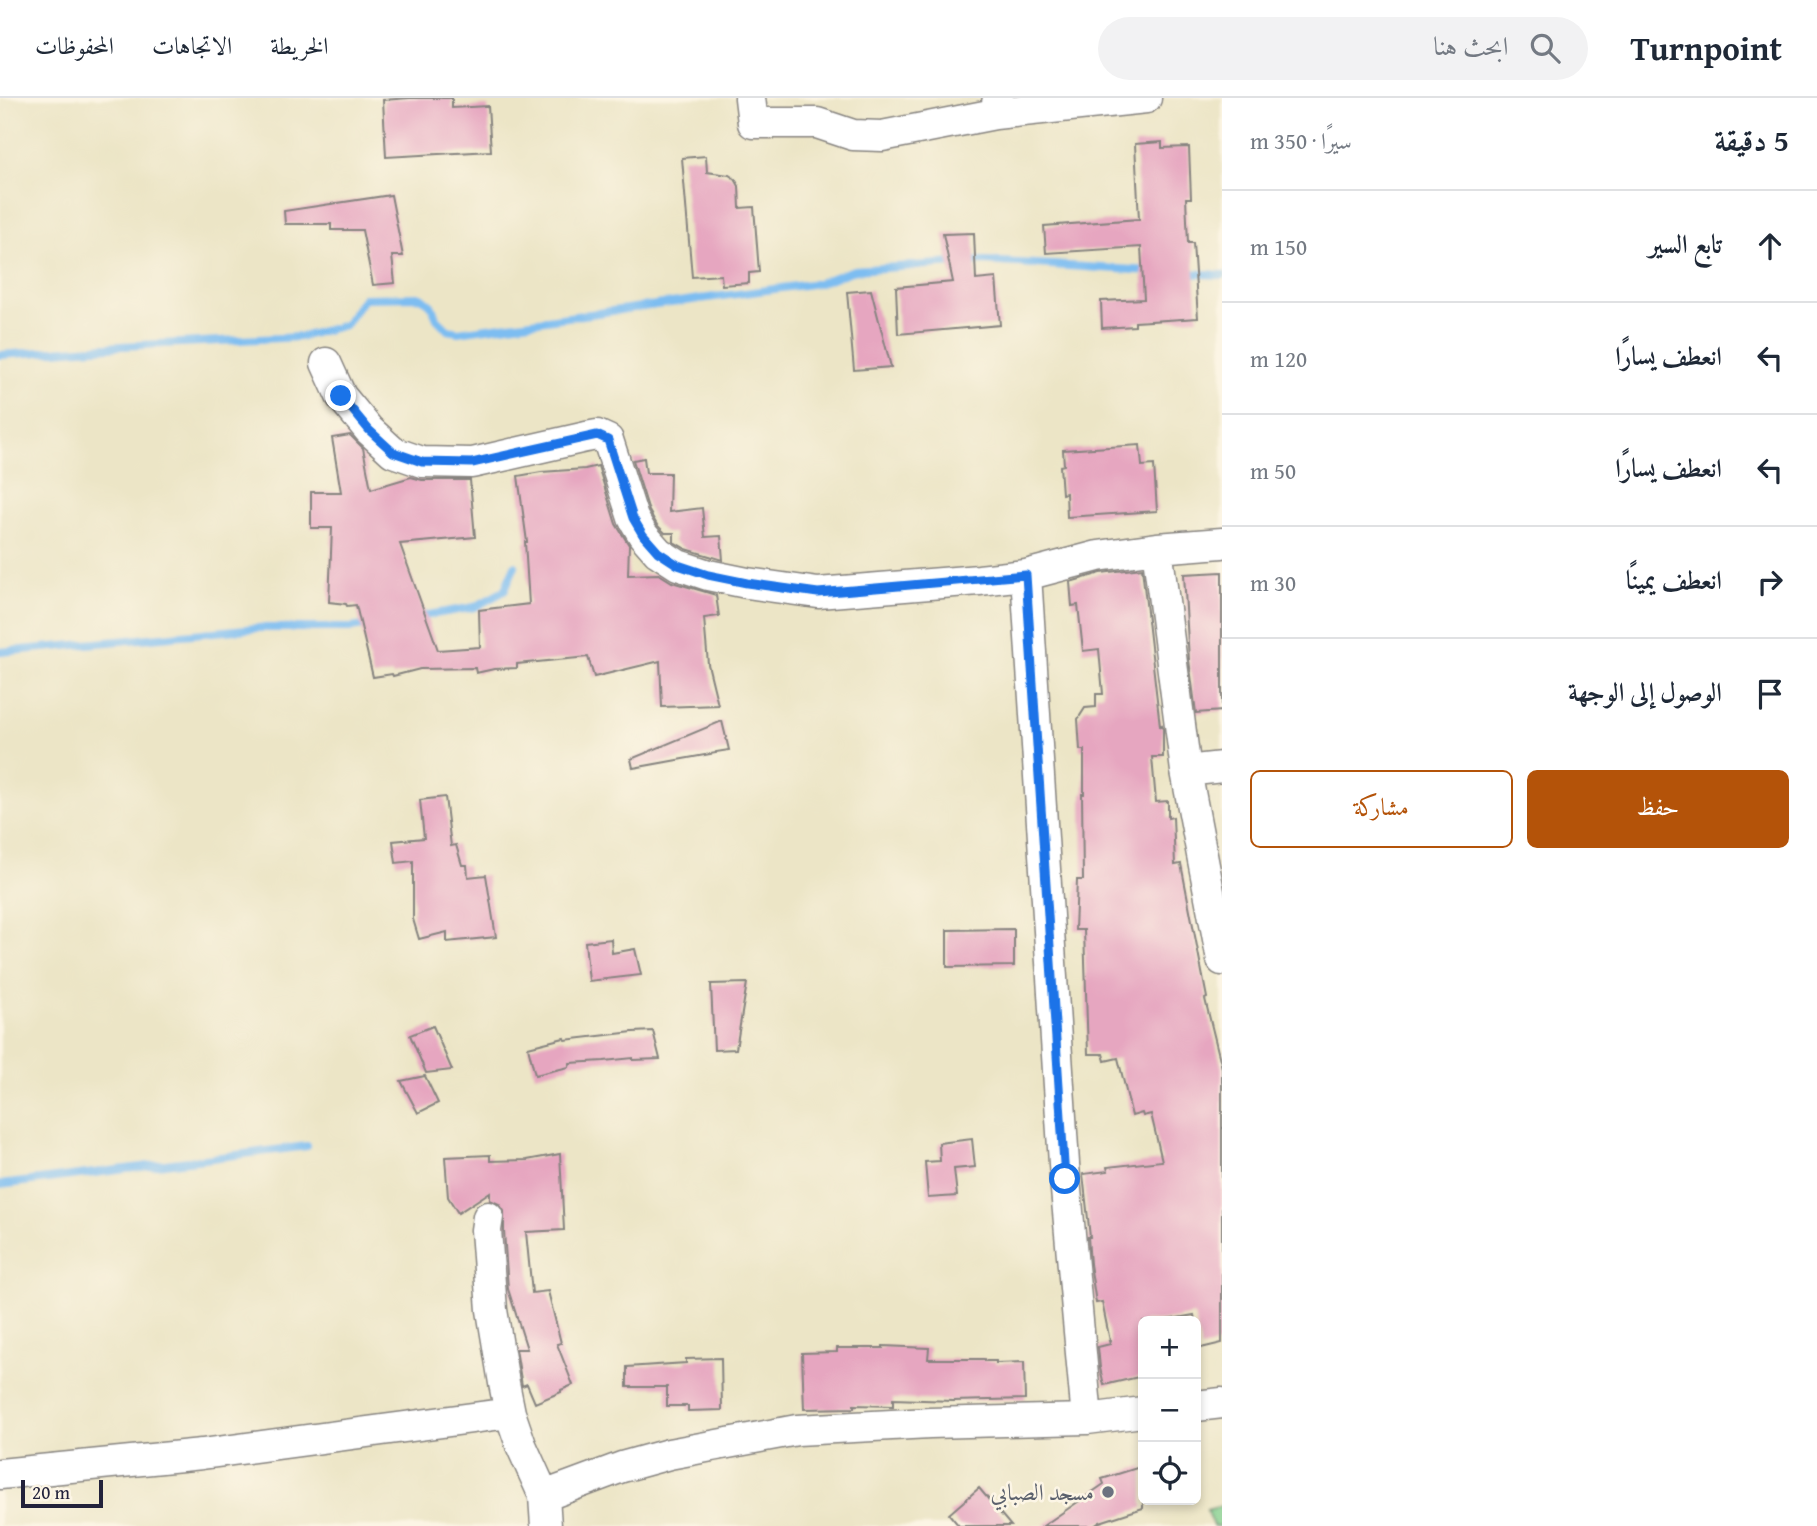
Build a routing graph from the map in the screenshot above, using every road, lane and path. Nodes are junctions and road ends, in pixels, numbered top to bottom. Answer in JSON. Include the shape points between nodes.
{"nodes":[{"id":1,"x":750,"y":98,"type":"edge"},
{"id":2,"x":1146,"y":98,"type":"edge"},
{"id":3,"x":997,"y":106,"type":"edge"},
{"id":4,"x":326,"y":362,"type":"dead end"},
{"id":5,"x":1222,"y":543,"type":"edge"},
{"id":6,"x":1157,"y":548,"type":"junction"},
{"id":7,"x":1026,"y":575,"type":"junction"},
{"id":8,"x":1222,"y":767,"type":"edge"},
{"id":9,"x":1186,"y":771,"type":"junction"},
{"id":10,"x":1222,"y":960,"type":"edge"},
{"id":11,"x":488,"y":1217,"type":"dead end"},
{"id":12,"x":1222,"y":1403,"type":"edge"},
{"id":13,"x":1201,"y":1405,"type":"edge"},
{"id":14,"x":510,"y":1413,"type":"junction"},
{"id":15,"x":1138,"y":1413,"type":"edge"},
{"id":16,"x":1087,"y":1419,"type":"junction"},
{"id":17,"x":0,"y":1474,"type":"edge"},
{"id":18,"x":544,"y":1496,"type":"junction"},
{"id":19,"x":546,"y":1526,"type":"edge"}],
"edges":[{"from":1,"to":3,"type":"street","via":[[753,123],[817,123],[853,135],[882,136]]},
{"from":2,"to":3,"type":"street"},
{"from":4,"to":7,"type":"street","via":[[341,396],[369,430],[393,452],[422,462],[472,463],[597,435],[608,440],[633,518],[643,535],[678,565],[708,575],[818,593]]},
{"from":5,"to":6,"type":"street"},
{"from":6,"to":7,"type":"street","via":[[1098,556]]},
{"from":6,"to":9,"type":"street"},
{"from":7,"to":16,"type":"street","via":[[1065,1179]]},
{"from":8,"to":9,"type":"street"},
{"from":9,"to":10,"type":"street"},
{"from":11,"to":14,"type":"street","via":[[492,1310]]},
{"from":12,"to":13,"type":"street"},
{"from":14,"to":17,"type":"street","via":[[202,1454]]},
{"from":14,"to":18,"type":"street"},
{"from":15,"to":16,"type":"street"},
{"from":16,"to":18,"type":"street","via":[[797,1430],[669,1454]]},
{"from":18,"to":19,"type":"street"}]}
